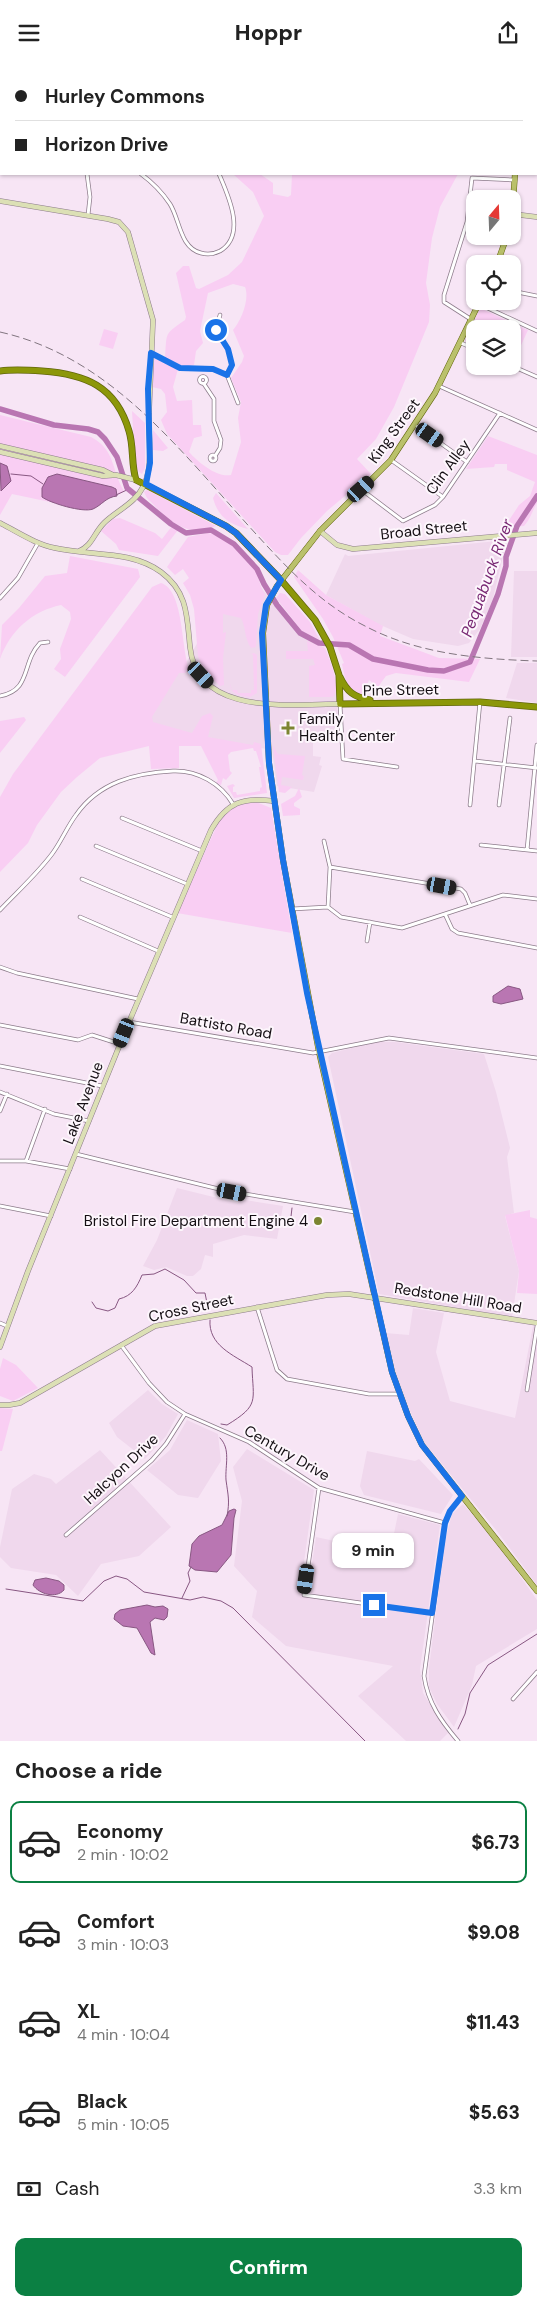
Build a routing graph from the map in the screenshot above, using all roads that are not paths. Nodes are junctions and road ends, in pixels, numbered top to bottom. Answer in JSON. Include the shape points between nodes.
{"nodes":[{"id":1,"x":87,"y":175,"type":"edge"},
{"id":2,"x":141,"y":175,"type":"edge"},
{"id":3,"x":219,"y":175,"type":"edge"},
{"id":4,"x":514,"y":175,"type":"edge"},
{"id":5,"x":514,"y":181,"type":"junction"},
{"id":6,"x":514,"y":190,"type":"edge"},
{"id":7,"x":0,"y":201,"type":"edge"},
{"id":8,"x":88,"y":215,"type":"junction"},
{"id":9,"x":521,"y":216,"type":"edge"},
{"id":10,"x":537,"y":217,"type":"edge"},
{"id":11,"x":521,"y":293,"type":"edge"},
{"id":12,"x":537,"y":296,"type":"edge"},
{"id":13,"x":477,"y":310,"type":"edge"},
{"id":14,"x":494,"y":310,"type":"edge"},
{"id":15,"x":220,"y":315,"type":"dead end"},
{"id":16,"x":472,"y":320,"type":"joint"},
{"id":17,"x":537,"y":331,"type":"edge"},
{"id":18,"x":466,"y":333,"type":"edge"},
{"id":19,"x":461,"y":343,"type":"junction"},
{"id":20,"x":466,"y":345,"type":"edge"},
{"id":21,"x":151,"y":353,"type":"junction"},
{"id":22,"x":201,"y":369,"type":"junction"},
{"id":23,"x":521,"y":370,"type":"edge"},
{"id":24,"x":0,"y":371,"type":"edge"},
{"id":25,"x":227,"y":375,"type":"junction"},
{"id":26,"x":537,"y":377,"type":"edge"},
{"id":27,"x":439,"y":386,"type":"junction"},
{"id":28,"x":238,"y":403,"type":"dead end"},
{"id":29,"x":500,"y":413,"type":"junction"},
{"id":30,"x":415,"y":425,"type":"junction"},
{"id":31,"x":537,"y":430,"type":"edge"},
{"id":32,"x":0,"y":446,"type":"edge"},
{"id":33,"x":0,"y":452,"type":"edge"},
{"id":34,"x":215,"y":455,"type":"dead end"},
{"id":35,"x":391,"y":460,"type":"junction"},
{"id":36,"x":467,"y":462,"type":"junction"},
{"id":37,"x":114,"y":475,"type":"junction"},
{"id":38,"x":136,"y":480,"type":"junction"},
{"id":39,"x":146,"y":484,"type":"junction"},
{"id":40,"x":361,"y":489,"type":"junction"},
{"id":41,"x":443,"y":497,"type":"junction"},
{"id":42,"x":0,"y":523,"type":"edge"},
{"id":43,"x":320,"y":531,"type":"junction"},
{"id":44,"x":537,"y":533,"type":"edge"},
{"id":45,"x":38,"y":543,"type":"junction"},
{"id":46,"x":92,"y":543,"type":"junction"},
{"id":47,"x":77,"y":551,"type":"junction"},
{"id":48,"x":102,"y":554,"type":"junction"},
{"id":49,"x":281,"y":580,"type":"junction"},
{"id":50,"x":0,"y":598,"type":"edge"},
{"id":51,"x":48,"y":642,"type":"dead end"},
{"id":52,"x":339,"y":675,"type":"junction"},
{"id":53,"x":0,"y":696,"type":"edge"},
{"id":54,"x":480,"y":702,"type":"junction"},
{"id":55,"x":382,"y":703,"type":"junction"},
{"id":56,"x":265,"y":704,"type":"junction"},
{"id":57,"x":340,"y":704,"type":"junction"},
{"id":58,"x":537,"y":707,"type":"edge"},
{"id":59,"x":510,"y":719,"type":"dead end"},
{"id":60,"x":537,"y":745,"type":"edge"},
{"id":61,"x":475,"y":761,"type":"junction"},
{"id":62,"x":504,"y":764,"type":"junction"},
{"id":63,"x":397,"y":767,"type":"dead end"},
{"id":64,"x":536,"y":767,"type":"edge"},
{"id":65,"x":274,"y":801,"type":"junction"},
{"id":66,"x":233,"y":804,"type":"junction"},
{"id":67,"x":470,"y":805,"type":"dead end"},
{"id":68,"x":499,"y":805,"type":"dead end"},
{"id":69,"x":122,"y":818,"type":"dead end"},
{"id":70,"x":324,"y":841,"type":"dead end"},
{"id":71,"x":481,"y":845,"type":"dead end"},
{"id":72,"x":96,"y":846,"type":"dead end"},
{"id":73,"x":527,"y":850,"type":"junction"},
{"id":74,"x":202,"y":851,"type":"junction"},
{"id":75,"x":537,"y":851,"type":"edge"},
{"id":76,"x":330,"y":867,"type":"junction"},
{"id":77,"x":82,"y":879,"type":"dead end"},
{"id":78,"x":187,"y":884,"type":"junction"},
{"id":79,"x":537,"y":899,"type":"edge"},
{"id":80,"x":470,"y":905,"type":"junction"},
{"id":81,"x":328,"y":907,"type":"junction"},
{"id":82,"x":292,"y":909,"type":"junction"},
{"id":83,"x":0,"y":910,"type":"edge"},
{"id":84,"x":445,"y":914,"type":"junction"},
{"id":85,"x":80,"y":917,"type":"dead end"},
{"id":86,"x":172,"y":917,"type":"junction"},
{"id":87,"x":370,"y":922,"type":"junction"},
{"id":88,"x":367,"y":941,"type":"dead end"},
{"id":89,"x":537,"y":948,"type":"edge"},
{"id":90,"x":158,"y":951,"type":"junction"},
{"id":91,"x":0,"y":967,"type":"edge"},
{"id":92,"x":138,"y":999,"type":"junction"},
{"id":93,"x":129,"y":1021,"type":"junction"},
{"id":94,"x":0,"y":1025,"type":"edge"},
{"id":95,"x":120,"y":1043,"type":"junction"},
{"id":96,"x":319,"y":1052,"type":"junction"},
{"id":97,"x":537,"y":1058,"type":"edge"},
{"id":98,"x":0,"y":1065,"type":"edge"},
{"id":99,"x":102,"y":1086,"type":"junction"},
{"id":100,"x":0,"y":1092,"type":"edge"},
{"id":101,"x":6,"y":1094,"type":"junction"},
{"id":102,"x":45,"y":1109,"type":"junction"},
{"id":103,"x":0,"y":1111,"type":"edge"},
{"id":104,"x":89,"y":1121,"type":"junction"},
{"id":105,"x":76,"y":1154,"type":"junction"},
{"id":106,"x":0,"y":1161,"type":"edge"},
{"id":107,"x":26,"y":1161,"type":"junction"},
{"id":108,"x":70,"y":1169,"type":"junction"},
{"id":109,"x":0,"y":1206,"type":"edge"},
{"id":110,"x":356,"y":1213,"type":"junction"},
{"id":111,"x":51,"y":1216,"type":"junction"},
{"id":112,"x":375,"y":1298,"type":"junction"},
{"id":113,"x":257,"y":1307,"type":"junction"},
{"id":114,"x":0,"y":1323,"type":"edge"},
{"id":115,"x":537,"y":1325,"type":"edge"},
{"id":116,"x":7,"y":1326,"type":"junction"},
{"id":117,"x":120,"y":1344,"type":"junction"},
{"id":118,"x":0,"y":1347,"type":"edge"},
{"id":119,"x":527,"y":1390,"type":"dead end"},
{"id":120,"x":399,"y":1394,"type":"junction"},
{"id":121,"x":0,"y":1405,"type":"edge"},
{"id":122,"x":185,"y":1414,"type":"junction"},
{"id":123,"x":320,"y":1488,"type":"junction"},
{"id":124,"x":462,"y":1496,"type":"junction"},
{"id":125,"x":445,"y":1523,"type":"junction"},
{"id":126,"x":66,"y":1535,"type":"dead end"},
{"id":127,"x":537,"y":1591,"type":"edge"},
{"id":128,"x":432,"y":1613,"type":"junction"},
{"id":129,"x":537,"y":1672,"type":"edge"},
{"id":130,"x":513,"y":1699,"type":"dead end"},
{"id":131,"x":458,"y":1741,"type":"edge"}],
"edges":[{"from":1,"to":8,"type":"street"},
{"from":2,"to":3,"type":"street","via":[[169,203],[187,245],[210,254],[228,244],[233,228],[228,195]]},
{"from":4,"to":5,"type":"main road"},
{"from":5,"to":6,"type":"main road"},
{"from":5,"to":16,"type":"street","via":[[472,178],[467,221],[444,295],[449,307]]},
{"from":7,"to":8,"type":"main road"},
{"from":8,"to":21,"type":"main road","via":[[119,222],[128,232],[152,315]]},
{"from":9,"to":10,"type":"main road"},
{"from":11,"to":12,"type":"street"},
{"from":13,"to":16,"type":"main road","name":"King Street"},
{"from":14,"to":17,"type":"street"},
{"from":15,"to":25,"type":"street","via":[[216,330],[228,349],[232,365]]},
{"from":18,"to":19,"type":"main road","name":"King Street"},
{"from":19,"to":20,"type":"street"},
{"from":19,"to":27,"type":"main road","name":"King Street"},
{"from":21,"to":22,"type":"street","via":[[180,368]]},
{"from":21,"to":39,"type":"main road","bridge":true,"via":[[150,463]]},
{"from":22,"to":25,"type":"street","via":[[213,369]]},
{"from":22,"to":34,"type":"street","via":[[200,381],[214,399],[214,421],[221,440]]},
{"from":23,"to":26,"type":"street"},
{"from":24,"to":38,"type":"highway","via":[[72,374],[90,380],[106,391],[130,432]]},
{"from":25,"to":28,"type":"street"},
{"from":27,"to":29,"type":"street"},
{"from":27,"to":30,"type":"main road","name":"King Street"},
{"from":29,"to":31,"type":"street"},
{"from":29,"to":36,"type":"street","name":"Clin Alley"},
{"from":30,"to":35,"type":"main road","name":"King Street"},
{"from":30,"to":36,"type":"street"},
{"from":32,"to":37,"type":"main road","via":[[103,469]]},
{"from":33,"to":37,"type":"main road","via":[[103,476]]},
{"from":35,"to":40,"type":"main road","name":"King Street"},
{"from":35,"to":41,"type":"street"},
{"from":36,"to":41,"type":"street","name":"Clin Alley"},
{"from":37,"to":38,"type":"main road"},
{"from":38,"to":39,"type":"highway"},
{"from":39,"to":46,"type":"main road","via":[[134,499],[105,522]]},
{"from":39,"to":49,"type":"highway","via":[[231,530]]},
{"from":40,"to":41,"type":"street","name":"Clin Alley","via":[[404,521],[435,505]]},
{"from":40,"to":43,"type":"main road","name":"King Street"},
{"from":42,"to":45,"type":"main road","name":"Pine Street"},
{"from":43,"to":44,"type":"main road","name":"Broad Street","via":[[337,545],[353,549]]},
{"from":43,"to":49,"type":"main road","name":"King Street"},
{"from":45,"to":47,"type":"main road","name":"Pine Street"},
{"from":45,"to":50,"type":"street","via":[[18,578]]},
{"from":46,"to":47,"type":"main road"},
{"from":46,"to":48,"type":"main road"},
{"from":47,"to":48,"type":"main road","name":"Pine Street"},
{"from":48,"to":56,"type":"main road","name":"Pine Street","via":[[142,561],[170,580],[186,608],[192,659],[201,675],[227,696]]},
{"from":49,"to":52,"type":"highway","via":[[322,631]]},
{"from":49,"to":56,"type":"main road","name":"King Street","via":[[268,600],[262,633]]},
{"from":51,"to":53,"type":"street","via":[[40,643],[32,653],[19,688]]},
{"from":52,"to":55,"type":"highway","via":[[355,697]]},
{"from":52,"to":57,"type":"highway"},
{"from":54,"to":55,"type":"highway","name":"Pine Street"},
{"from":54,"to":58,"type":"highway","name":"Pine Street"},
{"from":54,"to":61,"type":"street"},
{"from":55,"to":57,"type":"highway","name":"Pine Street"},
{"from":56,"to":57,"type":"main road","name":"Pine Street"},
{"from":56,"to":65,"type":"main road"},
{"from":57,"to":63,"type":"street","via":[[343,759]]},
{"from":59,"to":62,"type":"street"},
{"from":60,"to":64,"type":"street"},
{"from":61,"to":62,"type":"street"},
{"from":61,"to":67,"type":"street"},
{"from":62,"to":64,"type":"street"},
{"from":62,"to":68,"type":"street"},
{"from":64,"to":73,"type":"street"},
{"from":65,"to":66,"type":"main road","via":[[249,800]]},
{"from":65,"to":82,"type":"main road"},
{"from":66,"to":74,"type":"main road","name":"Lake Avenue","via":[[217,820]]},
{"from":66,"to":83,"type":"street","via":[[221,788],[188,771],[148,773],[118,781],[83,805],[52,853]]},
{"from":69,"to":74,"type":"street"},
{"from":70,"to":76,"type":"street"},
{"from":71,"to":73,"type":"street"},
{"from":72,"to":78,"type":"street"},
{"from":73,"to":75,"type":"street"},
{"from":74,"to":78,"type":"main road","name":"Lake Avenue"},
{"from":76,"to":80,"type":"street","via":[[460,889]]},
{"from":76,"to":81,"type":"street"},
{"from":77,"to":86,"type":"street"},
{"from":78,"to":86,"type":"main road","name":"Lake Avenue"},
{"from":79,"to":80,"type":"street","via":[[503,895]]},
{"from":80,"to":84,"type":"street"},
{"from":81,"to":82,"type":"street"},
{"from":81,"to":87,"type":"street","via":[[341,917]]},
{"from":82,"to":96,"type":"main road"},
{"from":84,"to":87,"type":"street","via":[[402,927]]},
{"from":84,"to":89,"type":"street","via":[[452,929],[465,935]]},
{"from":85,"to":90,"type":"street"},
{"from":86,"to":90,"type":"main road","name":"Lake Avenue"},
{"from":87,"to":88,"type":"street"},
{"from":90,"to":92,"type":"main road","name":"Lake Avenue"},
{"from":91,"to":92,"type":"street"},
{"from":92,"to":93,"type":"main road","name":"Lake Avenue"},
{"from":93,"to":95,"type":"main road","name":"Lake Avenue"},
{"from":93,"to":96,"type":"street","name":"Battisto Road"},
{"from":94,"to":95,"type":"street","via":[[78,1040],[92,1035]]},
{"from":95,"to":99,"type":"main road","name":"Lake Avenue"},
{"from":96,"to":97,"type":"street","name":"Battisto Road","via":[[389,1038]]},
{"from":96,"to":110,"type":"main road"},
{"from":98,"to":99,"type":"street"},
{"from":99,"to":104,"type":"main road","name":"Lake Avenue"},
{"from":100,"to":101,"type":"street"},
{"from":101,"to":102,"type":"street"},
{"from":101,"to":103,"type":"street"},
{"from":102,"to":104,"type":"street"},
{"from":102,"to":107,"type":"street"},
{"from":104,"to":105,"type":"main road","name":"Lake Avenue"},
{"from":105,"to":108,"type":"main road","name":"Lake Avenue"},
{"from":105,"to":110,"type":"street","via":[[226,1191]]},
{"from":106,"to":107,"type":"street"},
{"from":107,"to":108,"type":"street"},
{"from":108,"to":111,"type":"main road","name":"Lake Avenue"},
{"from":109,"to":111,"type":"street"},
{"from":110,"to":112,"type":"main road"},
{"from":111,"to":116,"type":"main road","name":"Lake Avenue"},
{"from":112,"to":113,"type":"main road","name":"Cross Street","via":[[342,1294]]},
{"from":112,"to":115,"type":"main road","name":"Redstone Hill Road"},
{"from":112,"to":120,"type":"main road"},
{"from":113,"to":117,"type":"main road","name":"Cross Street","via":[[154,1326]]},
{"from":113,"to":120,"type":"street","via":[[277,1370],[286,1378],[369,1394]]},
{"from":114,"to":116,"type":"street"},
{"from":115,"to":119,"type":"street"},
{"from":116,"to":118,"type":"main road","name":"Lake Avenue"},
{"from":117,"to":121,"type":"main road","name":"Cross Street","via":[[21,1402]]},
{"from":117,"to":122,"type":"street","name":"Century Drive","via":[[167,1402]]},
{"from":120,"to":124,"type":"main road","via":[[422,1445]]},
{"from":122,"to":123,"type":"street","name":"Century Drive","via":[[248,1442]]},
{"from":122,"to":126,"type":"street","name":"Halcyon Drive","via":[[152,1460]]},
{"from":123,"to":125,"type":"street","name":"Century Drive"},
{"from":123,"to":128,"type":"street","via":[[304,1595]]},
{"from":124,"to":125,"type":"street"},
{"from":124,"to":127,"type":"main road"},
{"from":125,"to":128,"type":"street"},
{"from":128,"to":131,"type":"street","via":[[425,1664],[426,1691]]},
{"from":129,"to":130,"type":"street"}]}
